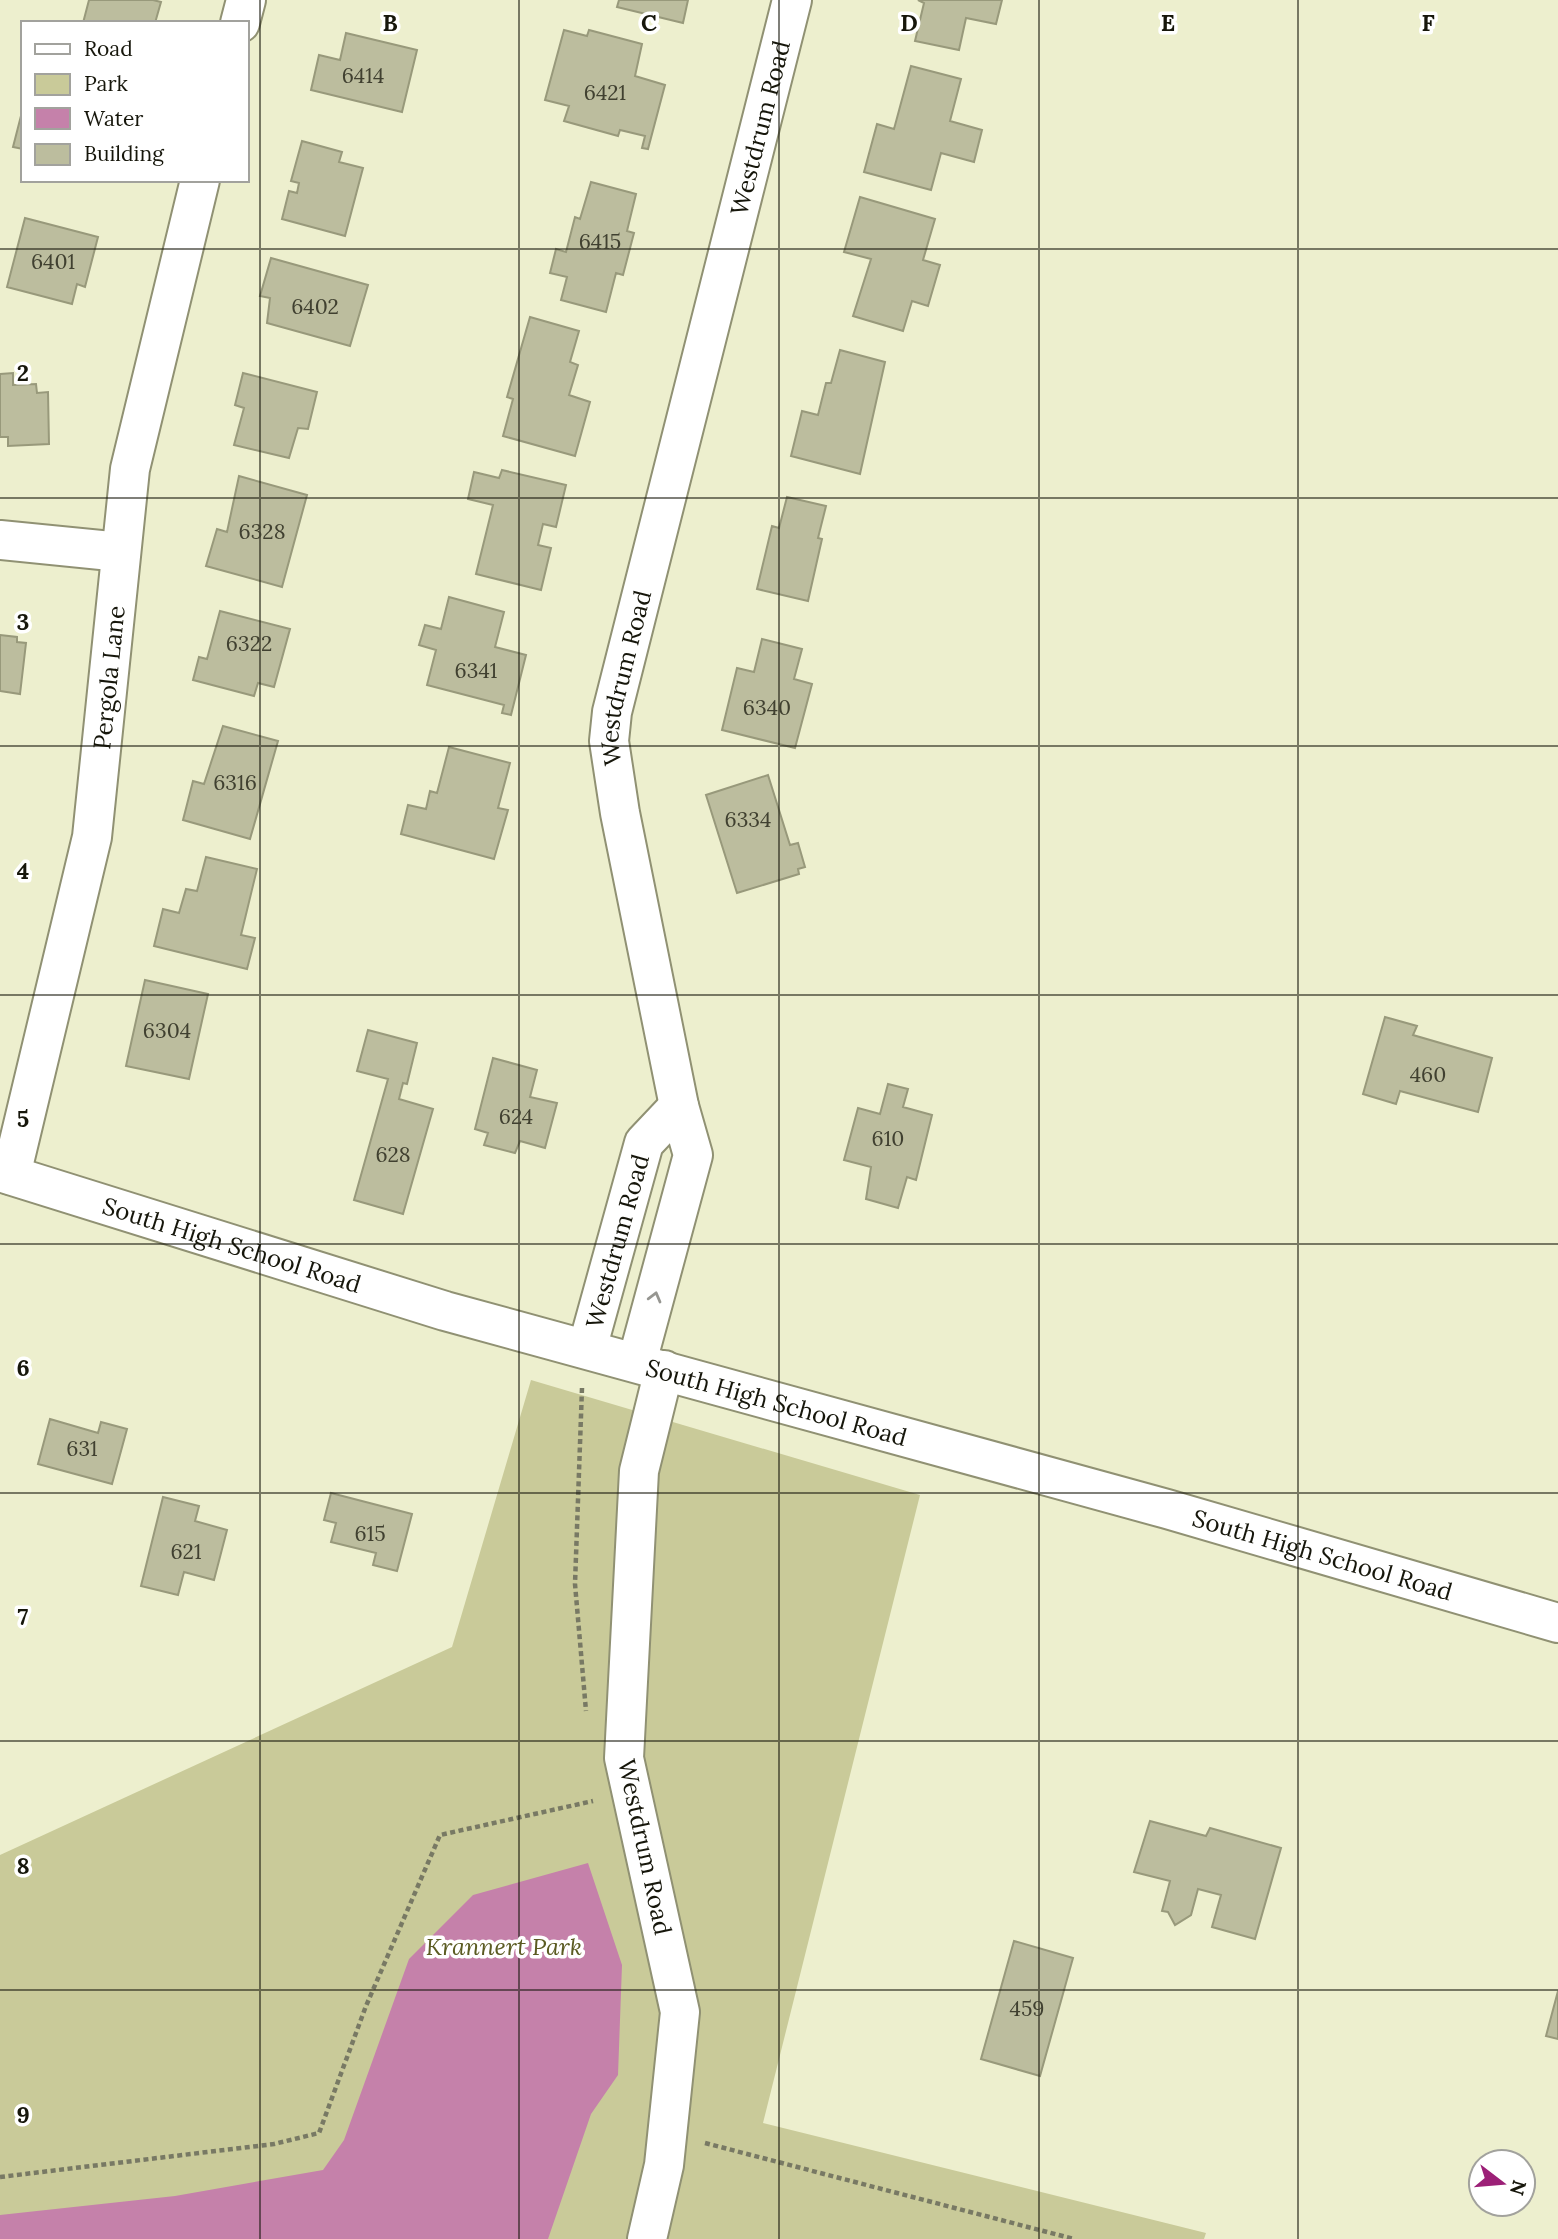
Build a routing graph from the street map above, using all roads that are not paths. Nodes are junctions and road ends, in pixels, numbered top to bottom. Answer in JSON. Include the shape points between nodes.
{"nodes":[{"id":1,"x":246,"y":0,"type":"edge"},
{"id":2,"x":792,"y":0,"type":"edge"},
{"id":3,"x":241,"y":21,"type":"edge"},
{"id":4,"x":200,"y":182,"type":"edge"},
{"id":5,"x":0,"y":540,"type":"edge"},
{"id":6,"x":121,"y":552,"type":"junction"},
{"id":7,"x":679,"y":1105,"type":"junction"},
{"id":8,"x":5,"y":1174,"type":"edge"},
{"id":9,"x":584,"y":1366,"type":"junction"},
{"id":10,"x":651,"y":1366,"type":"junction"},
{"id":11,"x":1558,"y":1623,"type":"edge"},
{"id":12,"x":647,"y":2239,"type":"edge"}],
"edges":[{"from":1,"to":3,"type":"street"},
{"from":2,"to":7,"type":"street","name":"Westdrum Road","via":[[622,669],[609,741]]},
{"from":4,"to":6,"type":"street","name":"Pergola Lane","via":[[138,431]]},
{"from":5,"to":6,"type":"street"},
{"from":6,"to":8,"type":"street","name":"Pergola Lane","via":[[93,837]]},
{"from":7,"to":9,"type":"street","name":"Westdrum Road","via":[[645,1143]]},
{"from":10,"to":7,"type":"street","name":"Westdrum Road","one_way":true,"via":[[693,1155]]},
{"from":8,"to":9,"type":"street","name":"South High School Road","via":[[444,1311]]},
{"from":9,"to":10,"type":"street","name":"South High School Road"},
{"from":10,"to":11,"type":"street","name":"South High School Road"},
{"from":10,"to":12,"type":"street","name":"Westdrum Road","via":[[639,1471],[624,1758],[680,2012],[664,2165]]}]}
